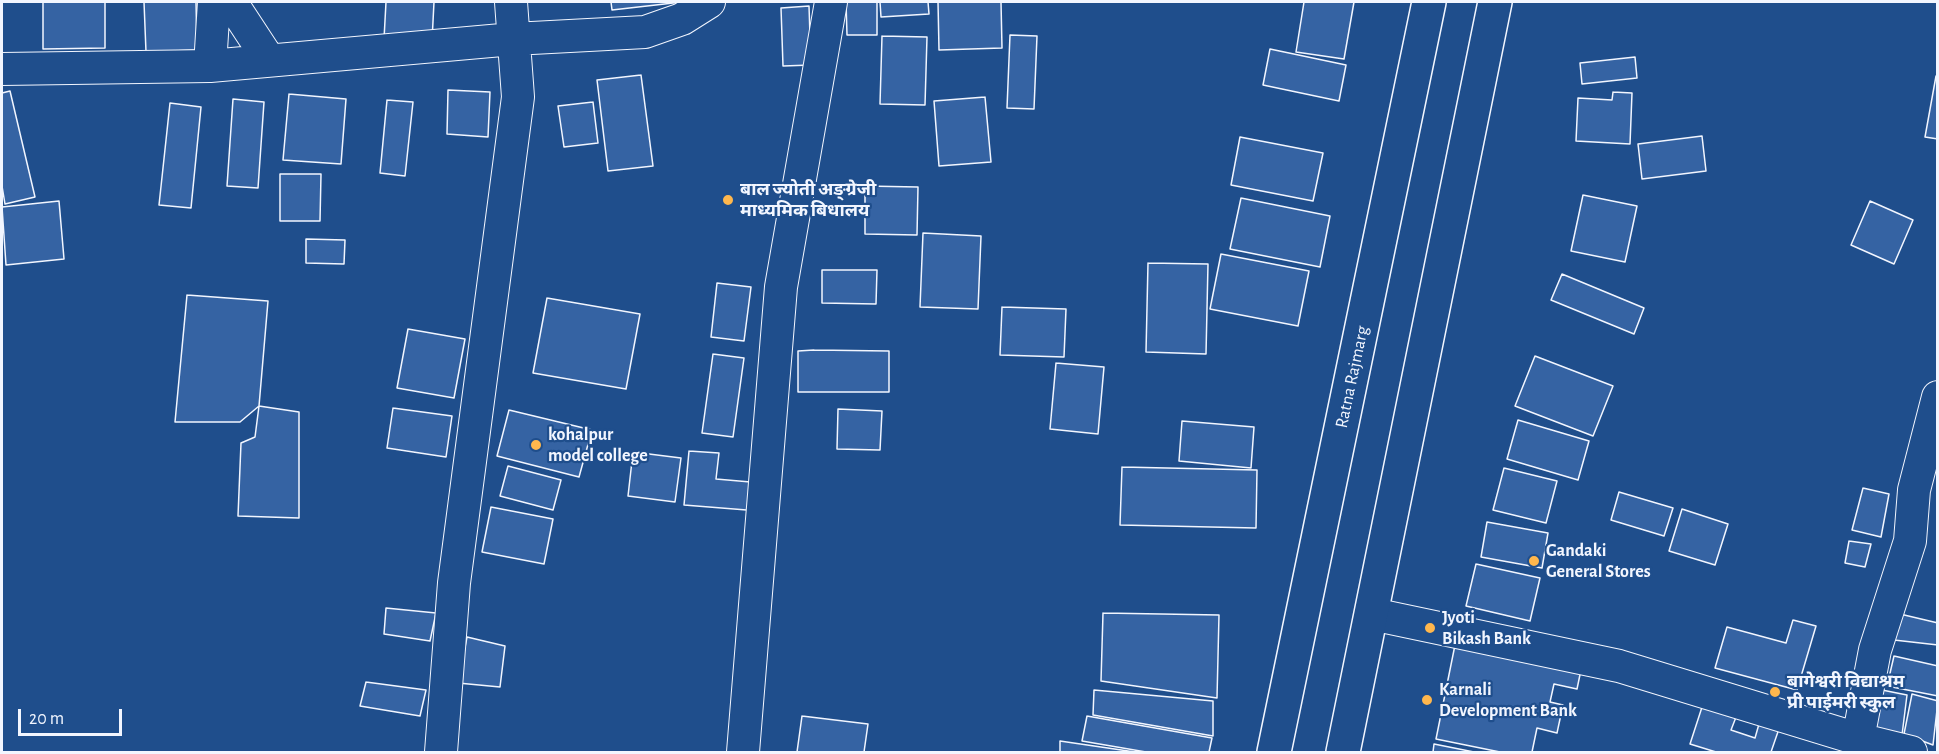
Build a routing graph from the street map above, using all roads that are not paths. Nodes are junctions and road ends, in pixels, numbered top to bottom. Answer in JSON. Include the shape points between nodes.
{"nodes":[{"id":1,"x":214,"y":2,"type":"edge"},
{"id":2,"x":231,"y":2,"type":"edge"},
{"id":3,"x":511,"y":2,"type":"edge"},
{"id":4,"x":710,"y":2,"type":"edge"},
{"id":5,"x":831,"y":2,"type":"edge"},
{"id":6,"x":1429,"y":2,"type":"edge"},
{"id":7,"x":1495,"y":2,"type":"edge"},
{"id":8,"x":513,"y":39,"type":"junction"},
{"id":9,"x":269,"y":60,"type":"junction"},
{"id":10,"x":210,"y":66,"type":"junction"},
{"id":11,"x":2,"y":69,"type":"edge"},
{"id":12,"x":1938,"y":397,"type":"edge"},
{"id":13,"x":1372,"y":614,"type":"junction"},
{"id":14,"x":1862,"y":746,"type":"edge"},
{"id":15,"x":441,"y":753,"type":"edge"},
{"id":16,"x":743,"y":753,"type":"edge"},
{"id":17,"x":1274,"y":753,"type":"edge"},
{"id":18,"x":1342,"y":753,"type":"edge"},
{"id":19,"x":1911,"y":753,"type":"edge"}],
"edges":[{"from":1,"to":10,"type":"street"},
{"from":2,"to":9,"type":"street"},
{"from":3,"to":8,"type":"street"},
{"from":4,"to":8,"type":"street","via":[[682,19],[645,32]]},
{"from":5,"to":16,"type":"street","via":[[781,287]]},
{"from":6,"to":17,"type":"highway","name":"Ratna Rajmarg"},
{"from":7,"to":13,"type":"highway"},
{"from":8,"to":9,"type":"street"},
{"from":8,"to":15,"type":"street","via":[[518,97],[454,583]]},
{"from":9,"to":10,"type":"street"},
{"from":10,"to":11,"type":"street"},
{"from":12,"to":14,"type":"street","via":[[1914,490],[1910,542],[1875,650]]},
{"from":13,"to":14,"type":"street","via":[[1619,666]]},
{"from":13,"to":18,"type":"highway"},
{"from":14,"to":19,"type":"street"}]}
